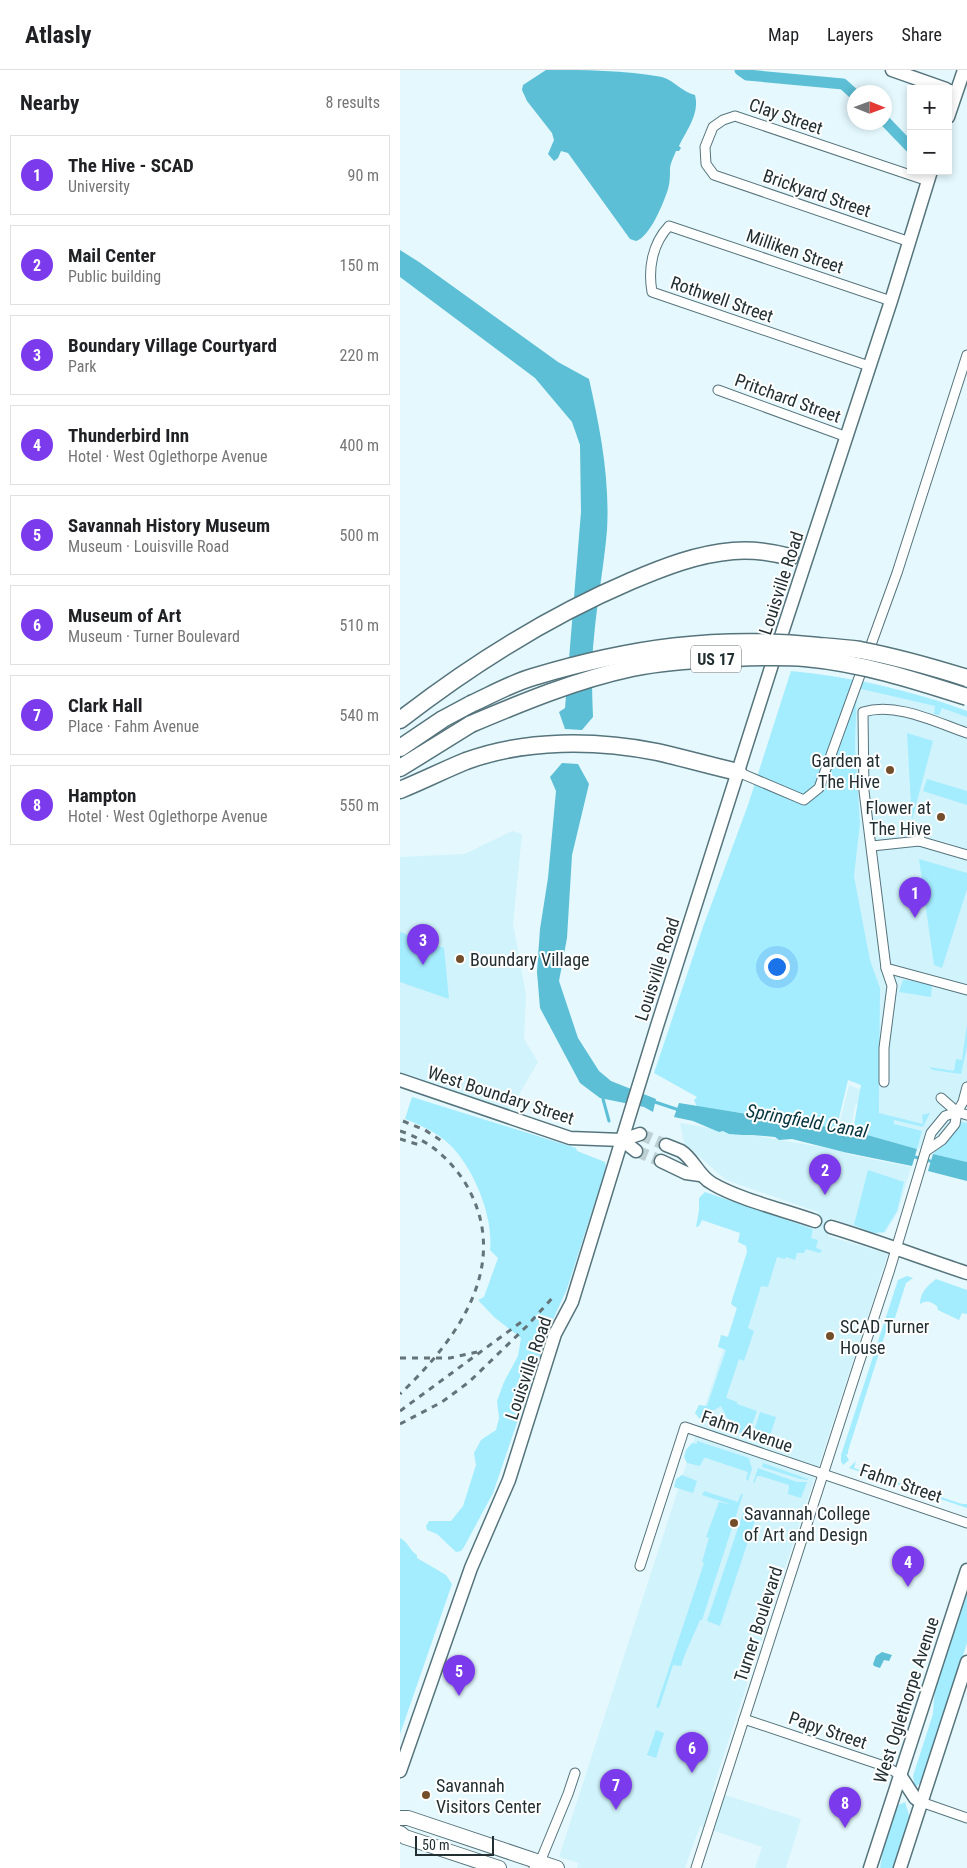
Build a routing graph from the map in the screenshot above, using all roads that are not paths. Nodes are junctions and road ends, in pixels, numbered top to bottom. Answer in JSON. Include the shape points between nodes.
{"nodes":[{"id":1,"x":892,"y":70,"type":"edge"},
{"id":2,"x":964,"y":70,"type":"edge"},
{"id":3,"x":936,"y":85,"type":"edge"},
{"id":4,"x":952,"y":87,"type":"edge"},
{"id":5,"x":714,"y":175,"type":"joint"},
{"id":6,"x":929,"y":176,"type":"edge"},
{"id":7,"x":688,"y":232,"type":"joint"},
{"id":8,"x":910,"y":242,"type":"junction"},
{"id":9,"x":891,"y":301,"type":"junction"},
{"id":10,"x":967,"y":355,"type":"edge"},
{"id":11,"x":869,"y":366,"type":"junction"},
{"id":12,"x":718,"y":390,"type":"dead end"},
{"id":13,"x":847,"y":437,"type":"junction"},
{"id":14,"x":790,"y":557,"type":"dead end"},
{"id":15,"x":967,"y":678,"type":"edge"},
{"id":16,"x":967,"y":697,"type":"edge"},
{"id":17,"x":400,"y":720,"type":"edge"},
{"id":18,"x":967,"y":733,"type":"edge"},
{"id":19,"x":400,"y":748,"type":"edge"},
{"id":20,"x":400,"y":768,"type":"edge"},
{"id":21,"x":738,"y":772,"type":"junction"},
{"id":22,"x":400,"y":790,"type":"edge"},
{"id":23,"x":921,"y":828,"type":"dead end"},
{"id":24,"x":919,"y":841,"type":"junction"},
{"id":25,"x":872,"y":846,"type":"junction"},
{"id":26,"x":967,"y":855,"type":"edge"},
{"id":27,"x":886,"y":968,"type":"junction"},
{"id":28,"x":967,"y":990,"type":"edge"},
{"id":29,"x":400,"y":1080,"type":"edge"},
{"id":30,"x":884,"y":1082,"type":"dead end"},
{"id":31,"x":967,"y":1087,"type":"edge"},
{"id":32,"x":941,"y":1098,"type":"dead end"},
{"id":33,"x":957,"y":1112,"type":"junction"},
{"id":34,"x":967,"y":1115,"type":"edge"},
{"id":35,"x":640,"y":1134,"type":"tunnel mouth"},
{"id":36,"x":622,"y":1140,"type":"junction"},
{"id":37,"x":666,"y":1145,"type":"tunnel mouth"},
{"id":38,"x":636,"y":1151,"type":"tunnel mouth"},
{"id":39,"x":661,"y":1161,"type":"tunnel mouth"},
{"id":40,"x":700,"y":1175,"type":"junction"},
{"id":41,"x":815,"y":1221,"type":"dead end"},
{"id":42,"x":831,"y":1227,"type":"dead end"},
{"id":43,"x":897,"y":1247,"type":"junction"},
{"id":44,"x":967,"y":1273,"type":"edge"},
{"id":45,"x":824,"y":1475,"type":"junction"},
{"id":46,"x":967,"y":1523,"type":"edge"},
{"id":47,"x":640,"y":1566,"type":"dead end"},
{"id":48,"x":967,"y":1570,"type":"edge"},
{"id":49,"x":967,"y":1662,"type":"edge"},
{"id":50,"x":744,"y":1719,"type":"junction"},
{"id":51,"x":400,"y":1771,"type":"edge"},
{"id":52,"x":575,"y":1773,"type":"dead end"},
{"id":53,"x":900,"y":1775,"type":"junction"},
{"id":54,"x":921,"y":1802,"type":"junction"},
{"id":55,"x":400,"y":1818,"type":"edge"},
{"id":56,"x":967,"y":1818,"type":"edge"},
{"id":57,"x":400,"y":1833,"type":"edge"},
{"id":58,"x":537,"y":1865,"type":"edge"},
{"id":59,"x":499,"y":1868,"type":"edge"},
{"id":60,"x":557,"y":1868,"type":"edge"},
{"id":61,"x":696,"y":1868,"type":"edge"},
{"id":62,"x":870,"y":1868,"type":"edge"},
{"id":63,"x":900,"y":1868,"type":"edge"}],
"edges":[{"from":1,"to":3,"type":"main road"},
{"from":2,"to":4,"type":"main road"},
{"from":5,"to":6,"type":"street","name":"Clay Street","via":[[706,164],[705,147],[714,127],[735,116]]},
{"from":5,"to":8,"type":"street","name":"Brickyard Street"},
{"from":6,"to":8,"type":"main road","name":"Louisville Road"},
{"from":7,"to":9,"type":"street","name":"Milliken Street"},
{"from":7,"to":11,"type":"street","name":"Rothwell Street","via":[[669,226],[659,236],[649,277],[652,292]]},
{"from":8,"to":9,"type":"main road","name":"Louisville Road"},
{"from":9,"to":11,"type":"main road","name":"Louisville Road"},
{"from":10,"to":21,"type":"street","via":[[897,573],[819,788],[804,800]]},
{"from":11,"to":13,"type":"main road","name":"Louisville Road"},
{"from":12,"to":13,"type":"street","name":"Pritchard Street"},
{"from":13,"to":21,"type":"main road","name":"Louisville Road"},
{"from":14,"to":17,"type":"highway","via":[[735,551],[692,558],[650,573],[564,612],[470,670]]},
{"from":15,"to":19,"type":"highway","number":"US 17","bridge":true,"via":[[859,650],[777,642],[713,642],[662,647],[532,677],[443,718]]},
{"from":16,"to":20,"type":"highway","number":"US 17","bridge":true,"via":[[910,679],[805,658],[667,663],[631,668],[520,703],[471,724]]},
{"from":18,"to":25,"type":"street","via":[[886,709],[863,712],[864,791]]},
{"from":21,"to":22,"type":"highway","via":[[639,749],[567,743],[517,748],[468,761]]},
{"from":21,"to":36,"type":"main road","name":"Louisville Road"},
{"from":23,"to":24,"type":"street"},
{"from":24,"to":25,"type":"street"},
{"from":24,"to":26,"type":"street"},
{"from":25,"to":27,"type":"street"},
{"from":27,"to":28,"type":"street"},
{"from":27,"to":30,"type":"street","via":[[892,986],[884,1048]]},
{"from":29,"to":36,"type":"main road","name":"West Boundary Street","via":[[570,1138]]},
{"from":31,"to":33,"type":"street"},
{"from":32,"to":33,"type":"street"},
{"from":33,"to":34,"type":"street"},
{"from":33,"to":43,"type":"street","name":"Turner Boulevard","via":[[955,1124],[942,1140],[926,1151]]},
{"from":35,"to":36,"type":"main road","name":"West Boundary Street"},
{"from":36,"to":38,"type":"main road"},
{"from":36,"to":51,"type":"main road","name":"Louisville Road","via":[[572,1302],[555,1334],[509,1480],[470,1568]]},
{"from":37,"to":40,"type":"main road","via":[[681,1152]]},
{"from":39,"to":40,"type":"main road","via":[[686,1173]]},
{"from":40,"to":41,"type":"main road","via":[[727,1191]]},
{"from":42,"to":43,"type":"main road"},
{"from":43,"to":44,"type":"main road"},
{"from":43,"to":45,"type":"street","name":"Turner Boulevard"},
{"from":45,"to":46,"type":"street","name":"Fahm Street"},
{"from":45,"to":47,"type":"street","name":"Fahm Avenue","via":[[685,1427]]},
{"from":45,"to":50,"type":"street","name":"Turner Boulevard"},
{"from":48,"to":53,"type":"main road","name":"West Oglethorpe Avenue"},
{"from":49,"to":54,"type":"main road"},
{"from":50,"to":53,"type":"street","name":"Papy Street","via":[[887,1767]]},
{"from":50,"to":61,"type":"street","name":"Turner Boulevard"},
{"from":52,"to":58,"type":"street"},
{"from":53,"to":54,"type":"main road"},
{"from":53,"to":62,"type":"main road","name":"West Oglethorpe Avenue"},
{"from":54,"to":56,"type":"street"},
{"from":54,"to":63,"type":"main road"},
{"from":55,"to":58,"type":"main road","via":[[408,1818]]},
{"from":57,"to":59,"type":"main road"},
{"from":58,"to":60,"type":"main road"}]}
